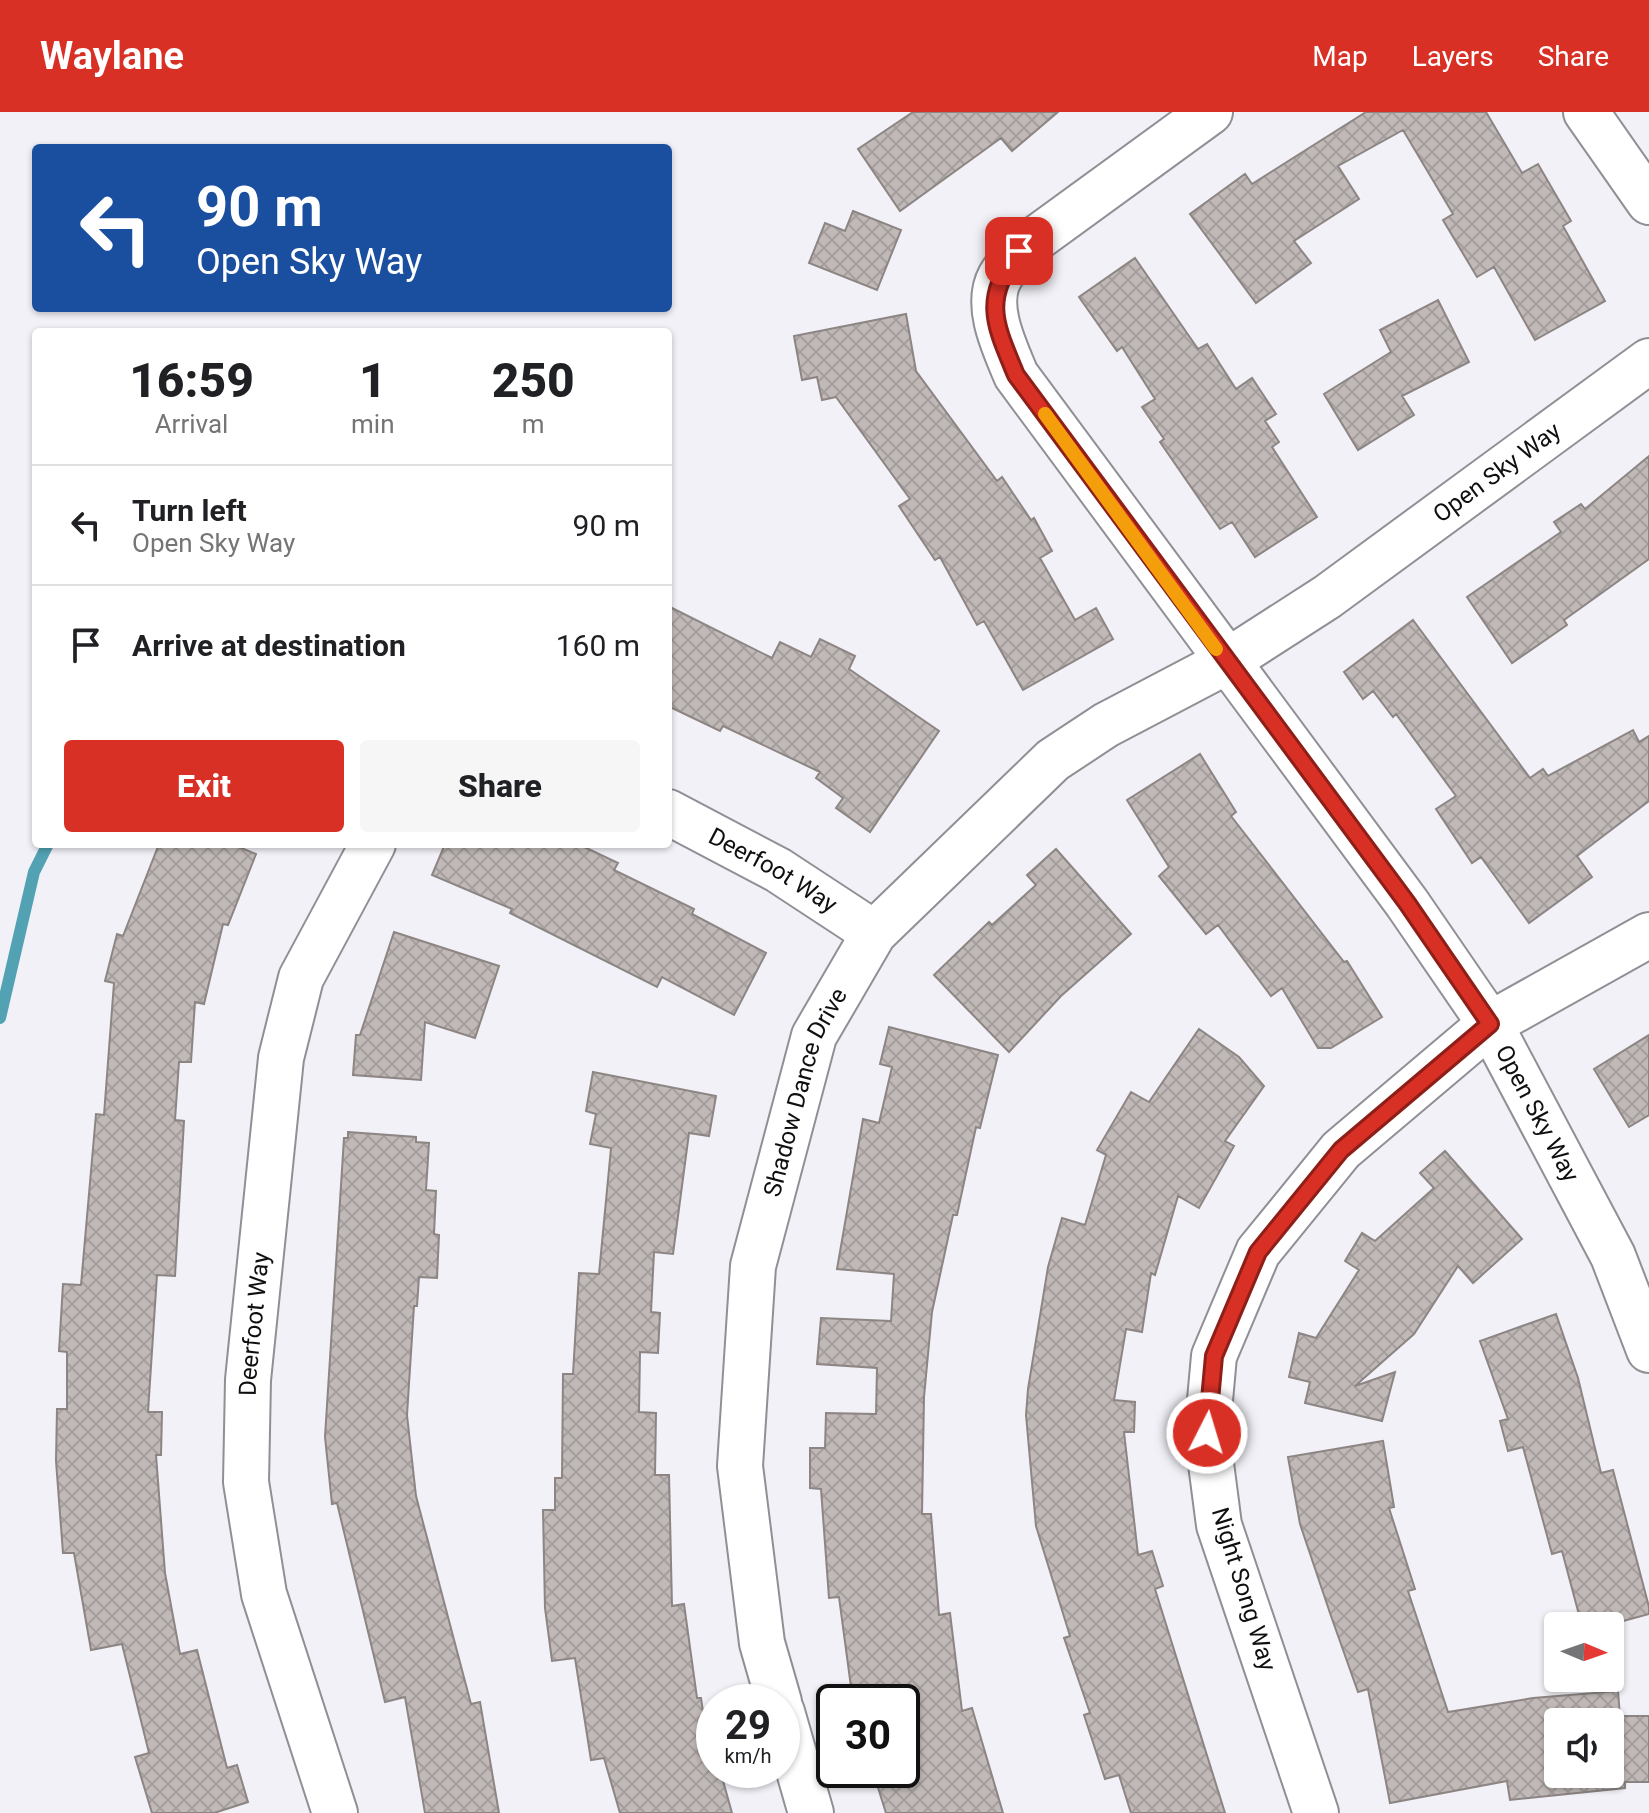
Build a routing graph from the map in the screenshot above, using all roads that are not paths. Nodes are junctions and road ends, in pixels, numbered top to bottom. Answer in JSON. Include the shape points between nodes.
{"nodes":[{"id":1,"x":1210,"y":112,"type":"edge"},
{"id":2,"x":1586,"y":112,"type":"edge"},
{"id":3,"x":1649,"y":202,"type":"edge"},
{"id":4,"x":1649,"y":361,"type":"edge"},
{"id":5,"x":1226,"y":662,"type":"junction"},
{"id":6,"x":672,"y":814,"type":"edge"},
{"id":7,"x":371,"y":848,"type":"edge"},
{"id":8,"x":874,"y":933,"type":"junction"},
{"id":9,"x":1649,"y":935,"type":"edge"},
{"id":10,"x":1490,"y":1024,"type":"junction"},
{"id":11,"x":1649,"y":1350,"type":"edge"},
{"id":12,"x":774,"y":1684,"type":"edge"},
{"id":13,"x":800,"y":1775,"type":"edge"},
{"id":14,"x":335,"y":1813,"type":"edge"},
{"id":15,"x":811,"y":1813,"type":"edge"},
{"id":16,"x":1316,"y":1813,"type":"edge"}],
"edges":[{"from":1,"to":5,"type":"street","name":"Open Sky Way","via":[[1019,251],[998,279],[995,306],[1016,375]]},
{"from":2,"to":3,"type":"street"},
{"from":4,"to":5,"type":"street","name":"Open Sky Way","via":[[1327,597]]},
{"from":5,"to":8,"type":"street","name":"Shadow Dance Drive","via":[[1106,725],[1053,760]]},
{"from":5,"to":10,"type":"street","name":"Open Sky Way","via":[[1407,903]]},
{"from":6,"to":8,"type":"street","name":"Deerfoot Way","via":[[778,870]]},
{"from":7,"to":14,"type":"street","name":"Deerfoot Way","via":[[301,978],[281,1058],[248,1380],[246,1482],[264,1594]]},
{"from":8,"to":12,"type":"street","name":"Shadow Dance Drive","via":[[814,1036],[753,1266],[740,1466],[762,1643]]},
{"from":9,"to":10,"type":"street","name":"Night Song Way"},
{"from":10,"to":11,"type":"street","name":"Open Sky Way","via":[[1613,1256]]},
{"from":10,"to":16,"type":"street","name":"Night Song Way","via":[[1341,1150],[1258,1252],[1214,1356],[1207,1433],[1219,1525]]},
{"from":13,"to":15,"type":"street"}]}
